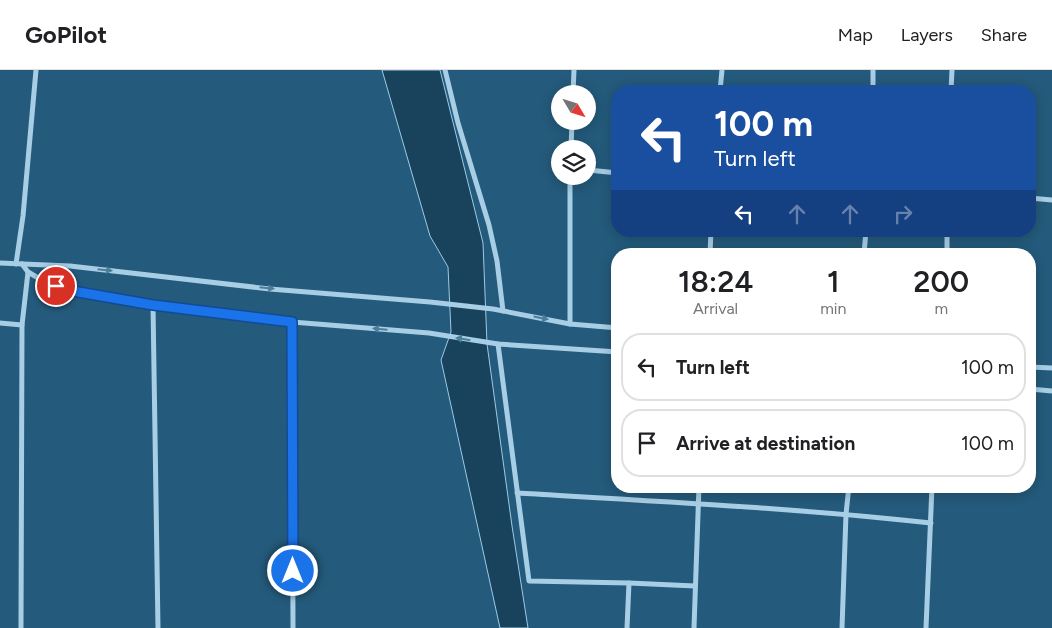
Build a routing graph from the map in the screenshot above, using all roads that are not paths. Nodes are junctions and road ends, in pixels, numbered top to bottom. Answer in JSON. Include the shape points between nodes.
{"nodes":[{"id":1,"x":36,"y":70,"type":"edge"},
{"id":2,"x":445,"y":70,"type":"edge"},
{"id":3,"x":574,"y":70,"type":"edge"},
{"id":4,"x":722,"y":70,"type":"edge"},
{"id":5,"x":874,"y":70,"type":"edge"},
{"id":6,"x":952,"y":70,"type":"edge"},
{"id":7,"x":573,"y":85,"type":"edge"},
{"id":8,"x":721,"y":85,"type":"edge"},
{"id":9,"x":873,"y":85,"type":"edge"},
{"id":10,"x":951,"y":85,"type":"edge"},
{"id":11,"x":596,"y":171,"type":"edge"},
{"id":12,"x":611,"y":172,"type":"edge"},
{"id":13,"x":570,"y":185,"type":"edge"},
{"id":14,"x":1036,"y":199,"type":"edge"},
{"id":15,"x":1052,"y":200,"type":"edge"},
{"id":16,"x":0,"y":263,"type":"edge"},
{"id":17,"x":19,"y":264,"type":"junction"},
{"id":18,"x":28,"y":272,"type":"junction"},
{"id":19,"x":153,"y":305,"type":"junction"},
{"id":20,"x":503,"y":311,"type":"junction"},
{"id":21,"x":292,"y":322,"type":"junction"},
{"id":22,"x":0,"y":323,"type":"edge"},
{"id":23,"x":570,"y":324,"type":"junction"},
{"id":24,"x":22,"y":325,"type":"junction"},
{"id":25,"x":611,"y":327,"type":"edge"},
{"id":26,"x":498,"y":344,"type":"junction"},
{"id":27,"x":611,"y":352,"type":"edge"},
{"id":28,"x":1036,"y":367,"type":"edge"},
{"id":29,"x":1052,"y":368,"type":"edge"},
{"id":30,"x":1036,"y":390,"type":"edge"},
{"id":31,"x":1052,"y":391,"type":"edge"},
{"id":32,"x":517,"y":493,"type":"junction"},
{"id":33,"x":699,"y":493,"type":"edge"},
{"id":34,"x":848,"y":493,"type":"edge"},
{"id":35,"x":932,"y":493,"type":"edge"},
{"id":36,"x":698,"y":503,"type":"junction"},
{"id":37,"x":846,"y":514,"type":"junction"},
{"id":38,"x":931,"y":523,"type":"junction"},
{"id":39,"x":629,"y":583,"type":"junction"},
{"id":40,"x":695,"y":586,"type":"junction"},
{"id":41,"x":21,"y":628,"type":"edge"},
{"id":42,"x":158,"y":628,"type":"edge"},
{"id":43,"x":293,"y":628,"type":"edge"},
{"id":44,"x":626,"y":628,"type":"edge"},
{"id":45,"x":694,"y":628,"type":"edge"},
{"id":46,"x":842,"y":628,"type":"edge"},
{"id":47,"x":926,"y":628,"type":"edge"}],
"edges":[{"from":1,"to":17,"type":"street"},
{"from":2,"to":20,"type":"street","via":[[495,252]]},
{"from":3,"to":7,"type":"street"},
{"from":4,"to":8,"type":"street"},
{"from":5,"to":9,"type":"street"},
{"from":6,"to":10,"type":"street"},
{"from":11,"to":12,"type":"street"},
{"from":13,"to":23,"type":"street"},
{"from":14,"to":15,"type":"street"},
{"from":16,"to":17,"type":"street"},
{"from":17,"to":18,"type":"street"},
{"from":17,"to":20,"type":"street","one_way":true,"via":[[70,266]]},
{"from":18,"to":19,"type":"street","via":[[67,290]]},
{"from":18,"to":24,"type":"street"},
{"from":19,"to":21,"type":"street"},
{"from":19,"to":42,"type":"street"},
{"from":20,"to":23,"type":"street","one_way":true},
{"from":26,"to":21,"type":"street","one_way":true,"via":[[429,334]]},
{"from":21,"to":43,"type":"street"},
{"from":22,"to":24,"type":"street"},
{"from":23,"to":25,"type":"street"},
{"from":24,"to":41,"type":"street"},
{"from":26,"to":27,"type":"street"},
{"from":26,"to":32,"type":"street"},
{"from":28,"to":29,"type":"street"},
{"from":30,"to":31,"type":"street"},
{"from":32,"to":36,"type":"street"},
{"from":32,"to":39,"type":"street","via":[[529,581]]},
{"from":33,"to":36,"type":"street"},
{"from":34,"to":37,"type":"street"},
{"from":35,"to":38,"type":"street"},
{"from":36,"to":37,"type":"street"},
{"from":36,"to":40,"type":"street"},
{"from":37,"to":38,"type":"street"},
{"from":37,"to":46,"type":"street"},
{"from":38,"to":47,"type":"street"},
{"from":39,"to":40,"type":"street"},
{"from":39,"to":44,"type":"street"},
{"from":40,"to":45,"type":"street"}]}
